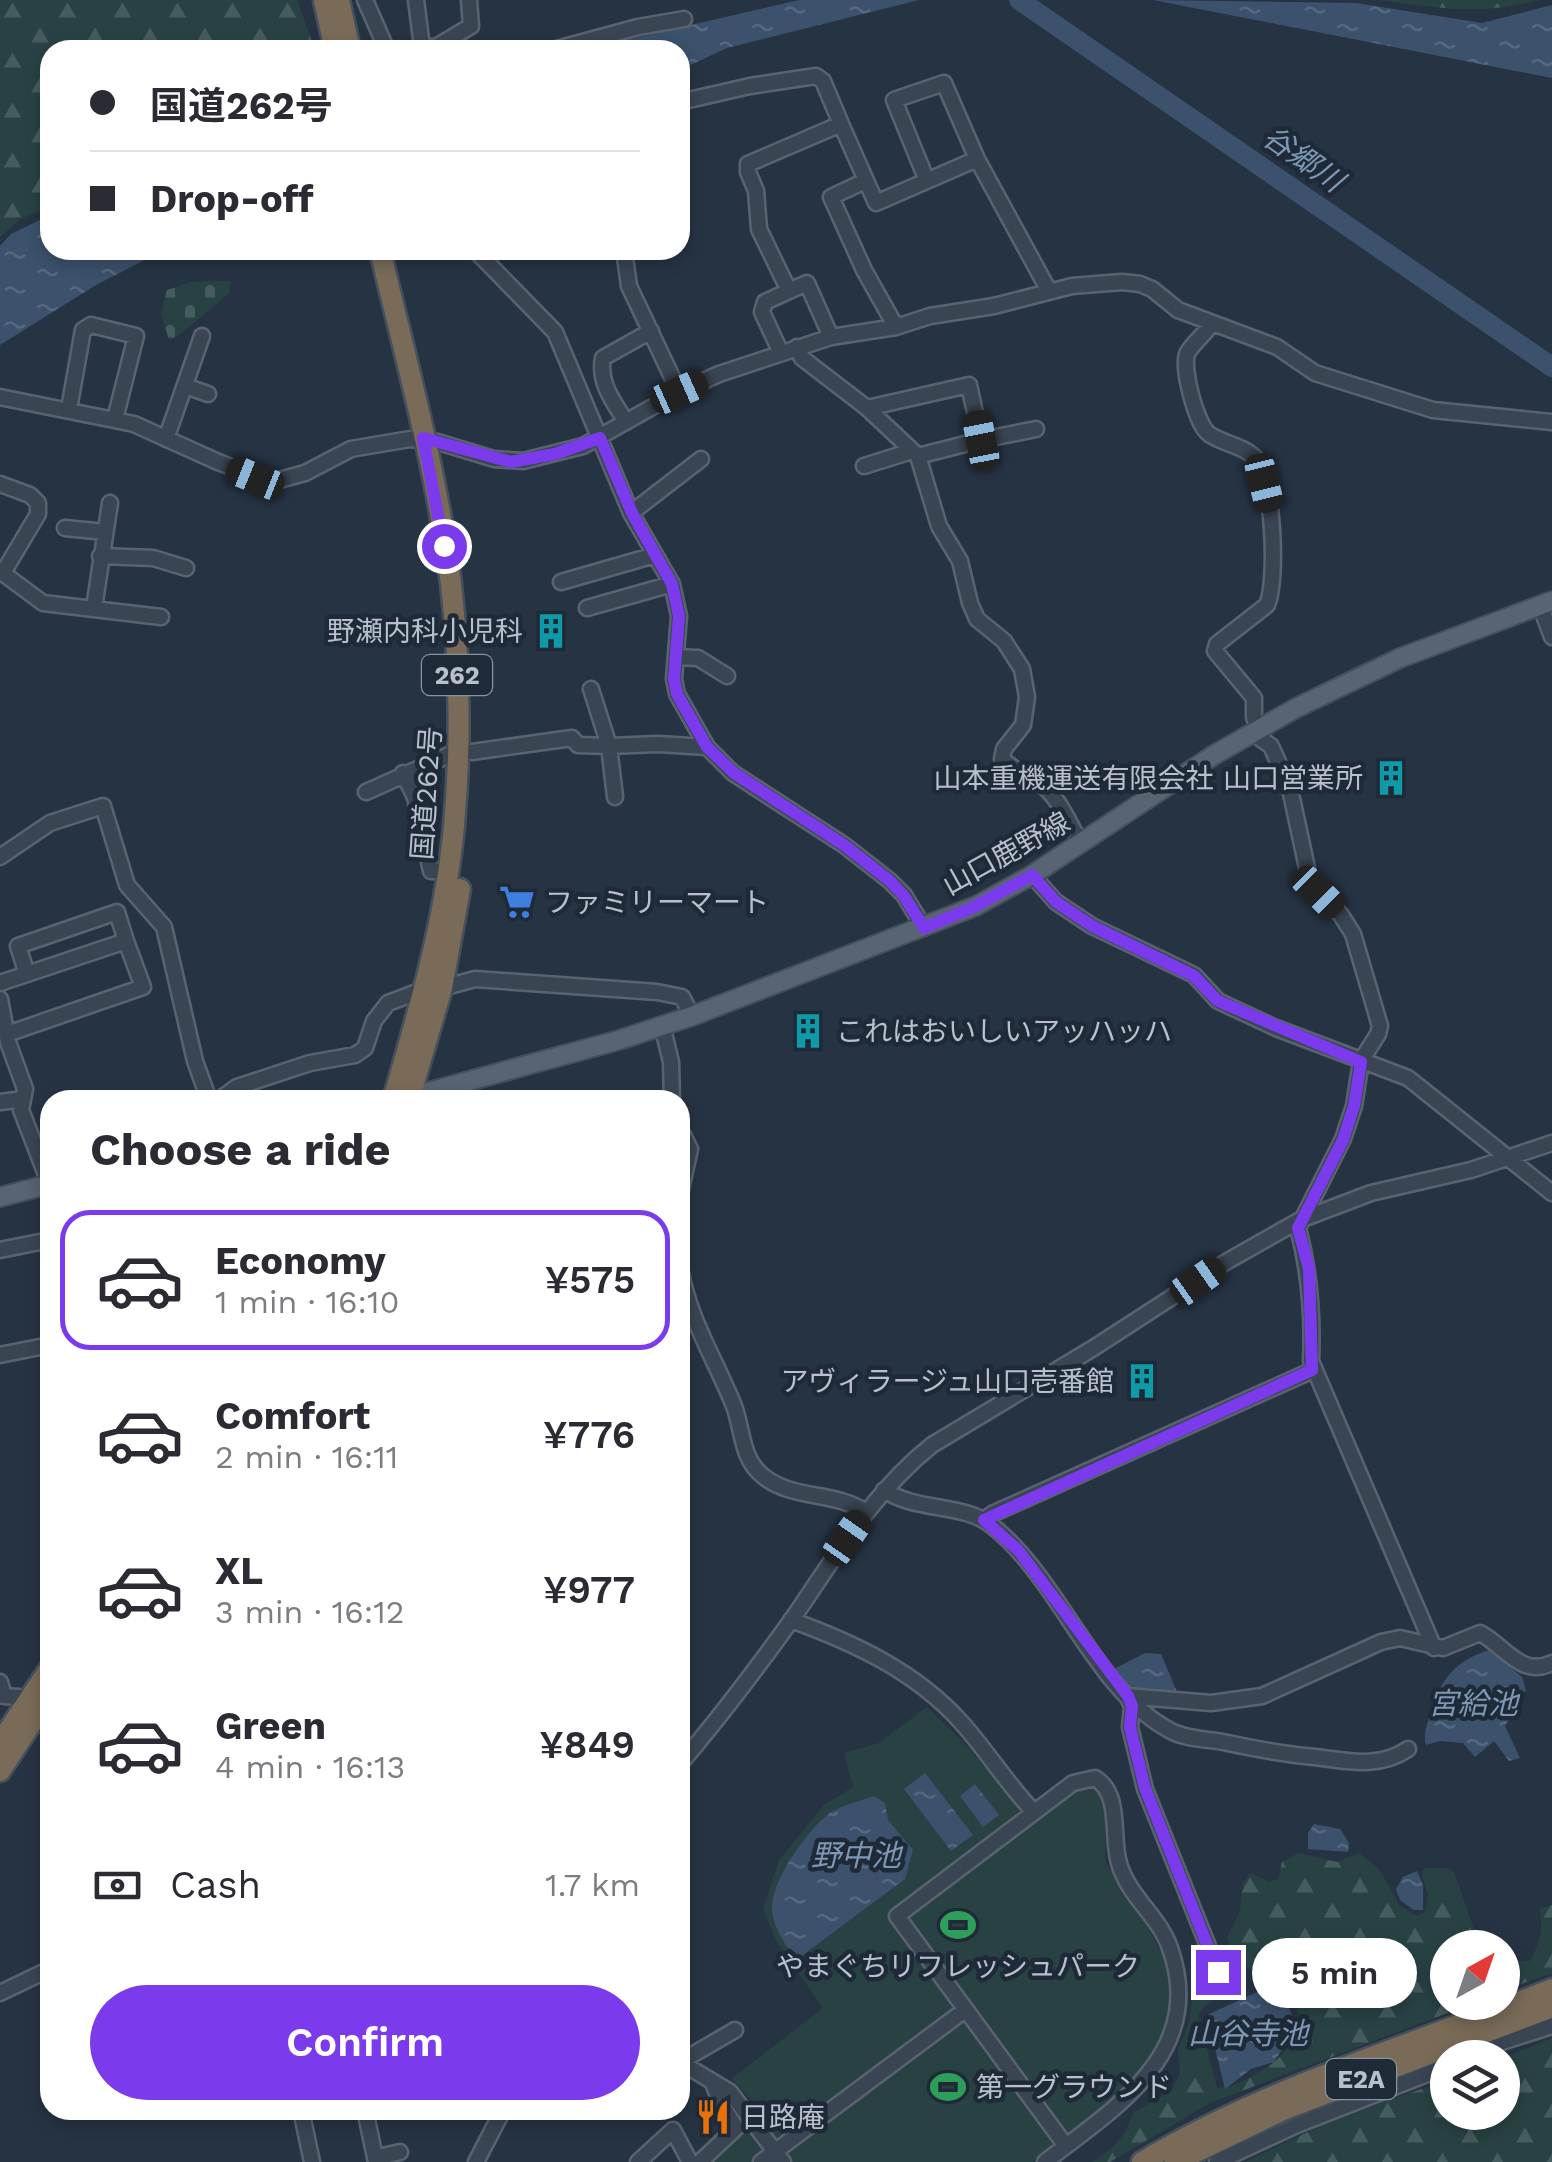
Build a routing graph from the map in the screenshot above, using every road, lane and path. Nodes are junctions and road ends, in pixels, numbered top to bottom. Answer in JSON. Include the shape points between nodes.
{"nodes":[{"id":1,"x":324,"y":0,"type":"edge"},
{"id":2,"x":339,"y":0,"type":"edge"},
{"id":3,"x":364,"y":0,"type":"edge"},
{"id":4,"x":416,"y":0,"type":"edge"},
{"id":5,"x":470,"y":0,"type":"edge"},
{"id":6,"x":684,"y":19,"type":"dead end"},
{"id":7,"x":333,"y":40,"type":"edge"},
{"id":8,"x":348,"y":40,"type":"edge"},
{"id":9,"x":382,"y":40,"type":"edge"},
{"id":10,"x":421,"y":40,"type":"edge"},
{"id":11,"x":448,"y":40,"type":"edge"},
{"id":12,"x":590,"y":40,"type":"edge"},
{"id":13,"x":690,"y":100,"type":"edge"},
{"id":14,"x":841,"y":124,"type":"junction"},
{"id":15,"x":977,"y":160,"type":"junction"},
{"id":16,"x":865,"y":181,"type":"junction"},
{"id":17,"x":927,"y":181,"type":"junction"},
{"id":18,"x":383,"y":260,"type":"edge"},
{"id":19,"x":396,"y":260,"type":"edge"},
{"id":20,"x":485,"y":260,"type":"edge"},
{"id":21,"x":626,"y":260,"type":"edge"},
{"id":22,"x":1050,"y":290,"type":"junction"},
{"id":23,"x":788,"y":291,"type":"junction"},
{"id":24,"x":1211,"y":324,"type":"junction"},
{"id":25,"x":896,"y":327,"type":"junction"},
{"id":26,"x":651,"y":331,"type":"junction"},
{"id":27,"x":202,"y":336,"type":"dead end"},
{"id":28,"x":831,"y":336,"type":"junction"},
{"id":29,"x":797,"y":348,"type":"junction"},
{"id":30,"x":781,"y":353,"type":"junction"},
{"id":31,"x":185,"y":386,"type":"junction"},
{"id":32,"x":679,"y":392,"type":"junction"},
{"id":33,"x":208,"y":394,"type":"dead end"},
{"id":34,"x":0,"y":397,"type":"edge"},
{"id":35,"x":867,"y":408,"type":"junction"},
{"id":36,"x":70,"y":410,"type":"junction"},
{"id":37,"x":115,"y":419,"type":"junction"},
{"id":38,"x":626,"y":422,"type":"junction"},
{"id":39,"x":1552,"y":422,"type":"edge"},
{"id":40,"x":1036,"y":429,"type":"dead end"},
{"id":41,"x":600,"y":438,"type":"junction"},
{"id":42,"x":166,"y":439,"type":"junction"},
{"id":43,"x":431,"y":440,"type":"junction"},
{"id":44,"x":981,"y":440,"type":"junction"},
{"id":45,"x":915,"y":454,"type":"junction"},
{"id":46,"x":701,"y":458,"type":"dead end"},
{"id":47,"x":864,"y":466,"type":"dead end"},
{"id":48,"x":0,"y":484,"type":"edge"},
{"id":49,"x":110,"y":503,"type":"dead end"},
{"id":50,"x":632,"y":513,"type":"junction"},
{"id":51,"x":66,"y":528,"type":"dead end"},
{"id":52,"x":105,"y":532,"type":"junction"},
{"id":53,"x":655,"y":555,"type":"junction"},
{"id":54,"x":100,"y":556,"type":"junction"},
{"id":55,"x":186,"y":568,"type":"dead end"},
{"id":56,"x":1,"y":572,"type":"edge"},
{"id":57,"x":561,"y":582,"type":"dead end"},
{"id":58,"x":672,"y":584,"type":"junction"},
{"id":59,"x":1546,"y":603,"type":"edge"},
{"id":60,"x":94,"y":608,"type":"junction"},
{"id":61,"x":587,"y":608,"type":"dead end"},
{"id":62,"x":161,"y":617,"type":"dead end"},
{"id":63,"x":1552,"y":637,"type":"edge"},
{"id":64,"x":676,"y":656,"type":"junction"},
{"id":65,"x":728,"y":676,"type":"dead end"},
{"id":66,"x":591,"y":690,"type":"dead end"},
{"id":67,"x":1257,"y":730,"type":"junction"},
{"id":68,"x":609,"y":746,"type":"junction"},
{"id":69,"x":707,"y":747,"type":"junction"},
{"id":70,"x":465,"y":751,"type":"junction"},
{"id":71,"x":402,"y":774,"type":"junction"},
{"id":72,"x":366,"y":792,"type":"dead end"},
{"id":73,"x":615,"y":796,"type":"dead end"},
{"id":74,"x":1081,"y":844,"type":"junction"},
{"id":75,"x":0,"y":856,"type":"edge"},
{"id":76,"x":448,"y":870,"type":"junction"},
{"id":77,"x":1032,"y":875,"type":"junction"},
{"id":78,"x":924,"y":928,"type":"junction"},
{"id":79,"x":126,"y":941,"type":"junction"},
{"id":80,"x":27,"y":974,"type":"junction"},
{"id":81,"x":0,"y":983,"type":"edge"},
{"id":82,"x":433,"y":989,"type":"junction"},
{"id":83,"x":0,"y":999,"type":"edge"},
{"id":84,"x":692,"y":1016,"type":"junction"},
{"id":85,"x":662,"y":1026,"type":"junction"},
{"id":86,"x":5,"y":1040,"type":"edge"},
{"id":87,"x":1361,"y":1062,"type":"junction"},
{"id":88,"x":205,"y":1090,"type":"edge"},
{"id":89,"x":232,"y":1090,"type":"edge"},
{"id":90,"x":406,"y":1090,"type":"edge"},
{"id":91,"x":438,"y":1090,"type":"edge"},
{"id":92,"x":672,"y":1090,"type":"edge"},
{"id":93,"x":23,"y":1099,"type":"junction"},
{"id":94,"x":0,"y":1102,"type":"edge"},
{"id":95,"x":1552,"y":1143,"type":"edge"},
{"id":96,"x":1508,"y":1158,"type":"junction"},
{"id":97,"x":40,"y":1163,"type":"edge"},
{"id":98,"x":40,"y":1190,"type":"edge"},
{"id":99,"x":1552,"y":1193,"type":"edge"},
{"id":100,"x":0,"y":1196,"type":"edge"},
{"id":101,"x":1300,"y":1220,"type":"junction"},
{"id":102,"x":40,"y":1242,"type":"edge"},
{"id":103,"x":0,"y":1250,"type":"edge"},
{"id":104,"x":690,"y":1308,"type":"edge"},
{"id":105,"x":40,"y":1347,"type":"edge"},
{"id":106,"x":0,"y":1356,"type":"edge"},
{"id":107,"x":1312,"y":1370,"type":"junction"},
{"id":108,"x":884,"y":1490,"type":"junction"},
{"id":109,"x":866,"y":1512,"type":"junction"},
{"id":110,"x":984,"y":1520,"type":"junction"},
{"id":111,"x":792,"y":1620,"type":"junction"},
{"id":112,"x":1434,"y":1648,"type":"junction"},
{"id":113,"x":1552,"y":1664,"type":"edge"},
{"id":114,"x":1,"y":1692,"type":"edge"},
{"id":115,"x":1128,"y":1696,"type":"junction"},
{"id":116,"x":40,"y":1699,"type":"edge"},
{"id":117,"x":40,"y":1701,"type":"edge"},
{"id":118,"x":40,"y":1702,"type":"edge"},
{"id":119,"x":0,"y":1744,"type":"edge"},
{"id":120,"x":1408,"y":1748,"type":"dead end"},
{"id":121,"x":690,"y":1751,"type":"edge"},
{"id":122,"x":0,"y":1771,"type":"edge"},
{"id":123,"x":1034,"y":1812,"type":"junction"},
{"id":124,"x":1218,"y":1972,"type":"dead end"},
{"id":125,"x":40,"y":1974,"type":"edge"},
{"id":126,"x":1552,"y":1989,"type":"edge"},
{"id":127,"x":0,"y":1992,"type":"edge"},
{"id":128,"x":1552,"y":2006,"type":"edge"},
{"id":129,"x":965,"y":2010,"type":"junction"},
{"id":130,"x":1552,"y":2026,"type":"edge"},
{"id":131,"x":736,"y":2030,"type":"dead end"},
{"id":132,"x":1508,"y":2040,"type":"edge"},
{"id":133,"x":690,"y":2056,"type":"edge"},
{"id":134,"x":690,"y":2068,"type":"edge"},
{"id":135,"x":1430,"y":2073,"type":"edge"},
{"id":136,"x":712,"y":2080,"type":"junction"},
{"id":137,"x":302,"y":2120,"type":"edge"},
{"id":138,"x":367,"y":2120,"type":"edge"},
{"id":139,"x":498,"y":2120,"type":"edge"},
{"id":140,"x":1066,"y":2146,"type":"junction"},
{"id":141,"x":400,"y":2152,"type":"dead end"},
{"id":142,"x":778,"y":2156,"type":"edge"},
{"id":143,"x":375,"y":2160,"type":"edge"},
{"id":144,"x":312,"y":2162,"type":"edge"},
{"id":145,"x":476,"y":2162,"type":"edge"},
{"id":146,"x":638,"y":2162,"type":"edge"},
{"id":147,"x":690,"y":2162,"type":"edge"},
{"id":148,"x":700,"y":2162,"type":"edge"},
{"id":149,"x":761,"y":2162,"type":"edge"},
{"id":150,"x":1046,"y":2162,"type":"edge"},
{"id":151,"x":1142,"y":2162,"type":"edge"},
{"id":152,"x":1176,"y":2162,"type":"edge"},
{"id":153,"x":1216,"y":2162,"type":"edge"}],
"edges":[{"from":1,"to":7,"type":"highway"},
{"from":2,"to":8,"type":"highway"},
{"from":3,"to":9,"type":"street"},
{"from":4,"to":10,"type":"street"},
{"from":5,"to":11,"type":"street","via":[[471,26]]},
{"from":6,"to":12,"type":"street"},
{"from":13,"to":14,"type":"street","via":[[816,76]]},
{"from":14,"to":16,"type":"street"},
{"from":14,"to":23,"type":"street","via":[[748,164],[759,229]]},
{"from":15,"to":17,"type":"street"},
{"from":15,"to":17,"type":"street","via":[[944,83],[894,100]]},
{"from":15,"to":22,"type":"street"},
{"from":16,"to":17,"type":"street","via":[[876,202]]},
{"from":16,"to":25,"type":"street","via":[[831,197]]},
{"from":18,"to":43,"type":"highway","name":"国道262号","number":"262"},
{"from":19,"to":43,"type":"highway","name":"国道262号","number":"262"},
{"from":20,"to":41,"type":"street","via":[[556,332]]},
{"from":21,"to":26,"type":"street"},
{"from":22,"to":24,"type":"street","via":[[1140,284]]},
{"from":22,"to":25,"type":"street"},
{"from":23,"to":28,"type":"street","via":[[807,283]]},
{"from":23,"to":30,"type":"street","via":[[765,302],[762,312]]},
{"from":24,"to":39,"type":"street","via":[[1277,347],[1315,373],[1433,410]]},
{"from":24,"to":67,"type":"street","via":[[1186,360],[1196,416],[1210,434],[1260,464],[1270,503],[1270,600],[1215,652],[1254,698]]},
{"from":25,"to":28,"type":"street"},
{"from":26,"to":32,"type":"street"},
{"from":26,"to":38,"type":"street","via":[[603,358],[606,390]]},
{"from":27,"to":31,"type":"street"},
{"from":28,"to":29,"type":"street"},
{"from":29,"to":30,"type":"street"},
{"from":29,"to":35,"type":"street"},
{"from":30,"to":32,"type":"street"},
{"from":31,"to":33,"type":"street"},
{"from":31,"to":42,"type":"street"},
{"from":32,"to":38,"type":"street"},
{"from":34,"to":36,"type":"street"},
{"from":35,"to":44,"type":"street","via":[[968,385]]},
{"from":35,"to":45,"type":"street"},
{"from":36,"to":37,"type":"street"},
{"from":36,"to":37,"type":"street","via":[[83,330],[91,326],[136,336]]},
{"from":37,"to":42,"type":"street"},
{"from":38,"to":41,"type":"street"},
{"from":40,"to":44,"type":"street"},
{"from":41,"to":43,"type":"street","via":[[511,462]]},
{"from":41,"to":50,"type":"street"},
{"from":42,"to":43,"type":"street","via":[[272,482],[305,474],[350,449]]},
{"from":43,"to":70,"type":"highway","name":"国道262号","number":"262","via":[[464,584],[472,694]]},
{"from":44,"to":45,"type":"street"},
{"from":45,"to":47,"type":"street"},
{"from":45,"to":74,"type":"street","via":[[977,619],[1004,641],[1022,669],[1023,725],[1002,759],[1054,797]]},
{"from":46,"to":50,"type":"street"},
{"from":48,"to":56,"type":"street","via":[[38,503],[38,514]]},
{"from":49,"to":52,"type":"street"},
{"from":50,"to":53,"type":"street"},
{"from":51,"to":52,"type":"street"},
{"from":52,"to":54,"type":"street"},
{"from":53,"to":57,"type":"street"},
{"from":53,"to":58,"type":"street"},
{"from":54,"to":55,"type":"street","via":[[153,558]]},
{"from":54,"to":60,"type":"street"},
{"from":56,"to":60,"type":"street","via":[[43,603]]},
{"from":58,"to":61,"type":"street"},
{"from":58,"to":64,"type":"street","via":[[679,616]]},
{"from":59,"to":63,"type":"street"},
{"from":59,"to":67,"type":"main road","name":"山口鹿野線","via":[[1400,658]]},
{"from":60,"to":62,"type":"street"},
{"from":64,"to":65,"type":"street","via":[[698,658]]},
{"from":64,"to":69,"type":"street","via":[[677,694]]},
{"from":66,"to":68,"type":"street"},
{"from":67,"to":74,"type":"main road","name":"山口鹿野線"},
{"from":67,"to":87,"type":"street","via":[[1290,789],[1310,882],[1342,915],[1364,966],[1380,1026]]},
{"from":68,"to":69,"type":"street"},
{"from":68,"to":70,"type":"street","via":[[578,745],[572,738]]},
{"from":68,"to":73,"type":"street"},
{"from":69,"to":78,"type":"street","via":[[734,773],[890,881]]},
{"from":70,"to":71,"type":"street"},
{"from":70,"to":76,"type":"highway","name":"国道262号","number":"262"},
{"from":70,"to":82,"type":"highway","name":"国道262号","number":"262","via":[[462,868]]},
{"from":71,"to":72,"type":"street"},
{"from":71,"to":76,"type":"street","via":[[415,798],[431,871]]},
{"from":74,"to":77,"type":"main road","name":"山口鹿野線"},
{"from":75,"to":88,"type":"street","via":[[50,823],[103,806],[127,886],[164,927]]},
{"from":76,"to":82,"type":"highway","name":"国道262号","number":"262"},
{"from":77,"to":78,"type":"main road","name":"山口鹿野線"},
{"from":77,"to":87,"type":"street","via":[[1056,902],[1194,976],[1218,1001]]},
{"from":78,"to":84,"type":"main road","name":"山口鹿野線"},
{"from":79,"to":80,"type":"street"},
{"from":79,"to":80,"type":"street","via":[[117,912],[18,946]]},
{"from":79,"to":86,"type":"street","via":[[143,988]]},
{"from":80,"to":81,"type":"street"},
{"from":82,"to":84,"type":"street","via":[[475,978],[657,992],[682,997]]},
{"from":82,"to":89,"type":"street","via":[[388,1004],[355,1055]]},
{"from":82,"to":90,"type":"highway","name":"国道262号","number":"262"},
{"from":83,"to":86,"type":"street"},
{"from":84,"to":85,"type":"main road","name":"山口鹿野線"},
{"from":85,"to":91,"type":"main road","name":"山口鹿野線"},
{"from":85,"to":92,"type":"street"},
{"from":86,"to":93,"type":"street"},
{"from":87,"to":96,"type":"street","via":[[1408,1078]]},
{"from":87,"to":101,"type":"street","via":[[1343,1140]]},
{"from":93,"to":94,"type":"street"},
{"from":93,"to":97,"type":"street"},
{"from":95,"to":96,"type":"street"},
{"from":96,"to":99,"type":"street"},
{"from":96,"to":101,"type":"street","via":[[1371,1193]]},
{"from":98,"to":100,"type":"main road"},
{"from":101,"to":107,"type":"street","via":[[1309,1269]]},
{"from":101,"to":108,"type":"street","via":[[932,1445]]},
{"from":102,"to":103,"type":"street"},
{"from":104,"to":109,"type":"street","via":[[762,1476]]},
{"from":105,"to":106,"type":"street"},
{"from":107,"to":110,"type":"street"},
{"from":107,"to":112,"type":"street"},
{"from":108,"to":109,"type":"street"},
{"from":108,"to":110,"type":"street","via":[[919,1506]]},
{"from":109,"to":111,"type":"street"},
{"from":110,"to":115,"type":"street","via":[[1018,1550]]},
{"from":111,"to":121,"type":"street"},
{"from":111,"to":123,"type":"street","via":[[877,1656],[921,1687],[960,1721]]},
{"from":112,"to":113,"type":"street","via":[[1480,1633],[1530,1668]]},
{"from":112,"to":115,"type":"street","via":[[1400,1638],[1381,1642],[1262,1696],[1226,1702]]},
{"from":114,"to":116,"type":"street"},
{"from":115,"to":120,"type":"street","via":[[1180,1735],[1250,1750],[1374,1764]]},
{"from":115,"to":124,"type":"street","via":[[1145,1788]]},
{"from":117,"to":119,"type":"highway"},
{"from":118,"to":122,"type":"highway"},
{"from":123,"to":129,"type":"street","via":[[897,1916]]},
{"from":123,"to":140,"type":"street","via":[[1072,1783],[1102,1783],[1111,1800],[1118,1864],[1162,1930],[1178,1982],[1161,2059],[1126,2100]]},
{"from":125,"to":127,"type":"street"},
{"from":126,"to":151,"type":"highway","number":"E2A","via":[[1274,2094]]},
{"from":128,"to":152,"type":"highway","number":"E2A","via":[[1282,2110]]},
{"from":129,"to":140,"type":"street"},
{"from":129,"to":142,"type":"street"},
{"from":130,"to":132,"type":"street"},
{"from":131,"to":133,"type":"street"},
{"from":134,"to":136,"type":"street"},
{"from":135,"to":153,"type":"street"},
{"from":136,"to":142,"type":"street","via":[[730,2092]]},
{"from":136,"to":148,"type":"street","via":[[736,2128]]},
{"from":137,"to":144,"type":"street"},
{"from":138,"to":143,"type":"street"},
{"from":139,"to":145,"type":"street"},
{"from":140,"to":150,"type":"street"},
{"from":141,"to":143,"type":"street"},
{"from":142,"to":149,"type":"street"},
{"from":146,"to":147,"type":"street","via":[[673,2130]]}]}
